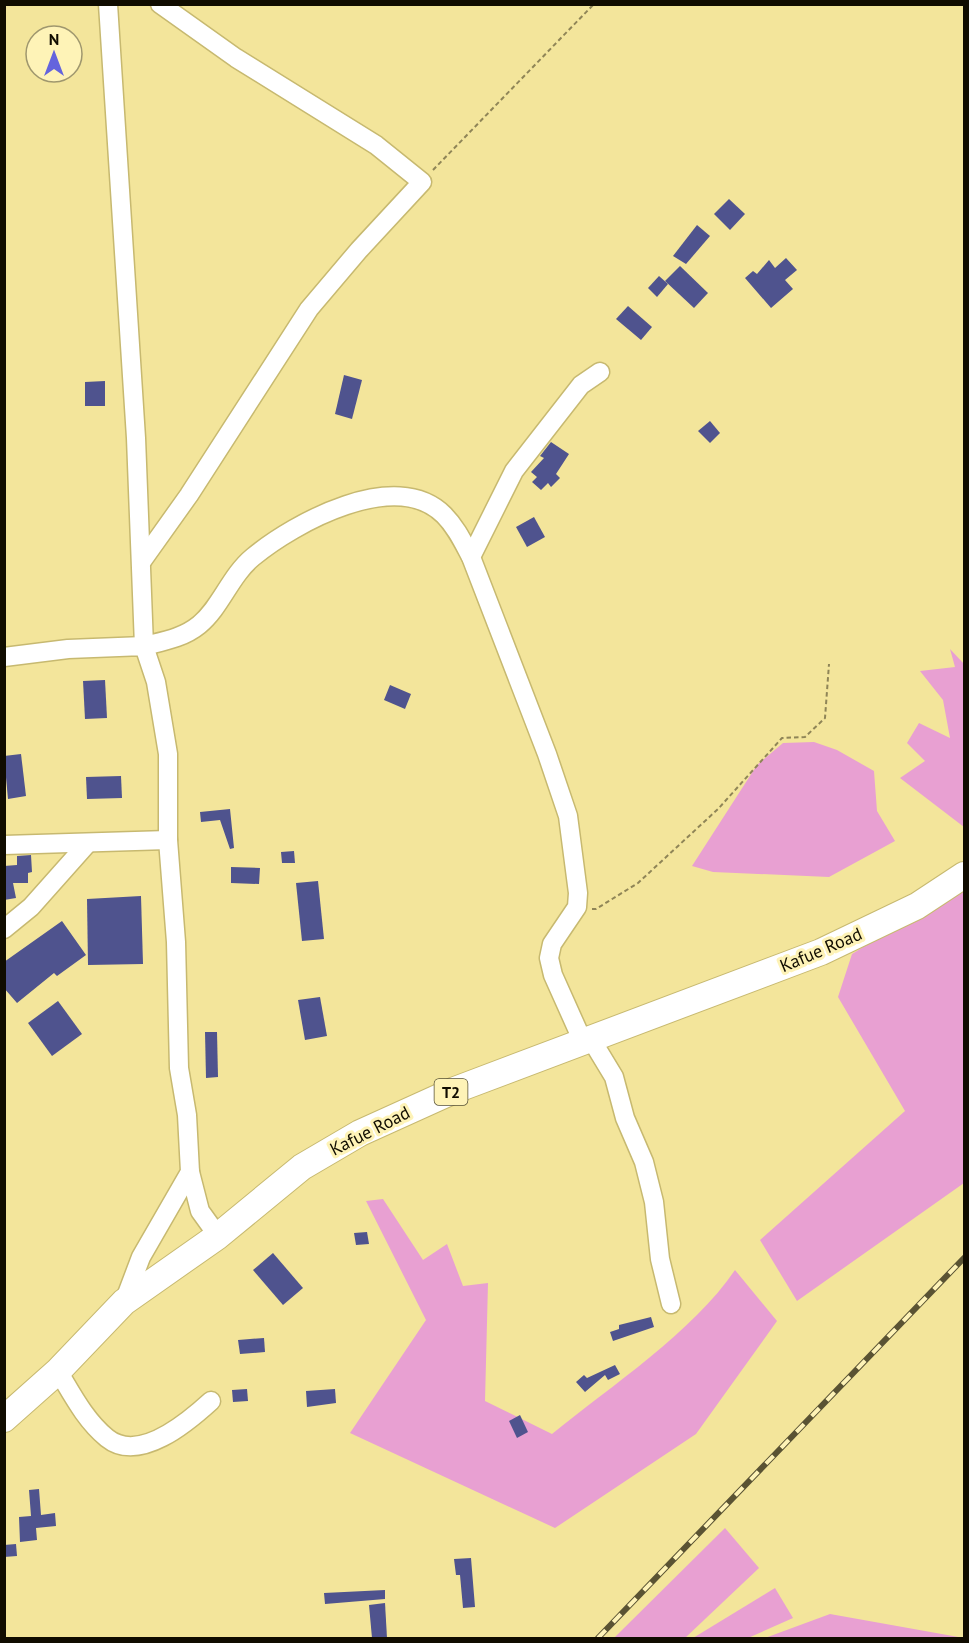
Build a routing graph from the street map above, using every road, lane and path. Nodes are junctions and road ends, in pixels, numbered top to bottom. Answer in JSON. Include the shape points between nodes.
{"nodes":[{"id":1,"x":108,"y":4,"type":"edge"},
{"id":2,"x":160,"y":4,"type":"edge"},
{"id":3,"x":594,"y":4,"type":"edge"},
{"id":4,"x":422,"y":182,"type":"junction"},
{"id":5,"x":600,"y":372,"type":"dead end"},
{"id":6,"x":471,"y":556,"type":"junction"},
{"id":7,"x":142,"y":561,"type":"junction"},
{"id":8,"x":144,"y":646,"type":"junction"},
{"id":9,"x":4,"y":657,"type":"edge"},
{"id":10,"x":829,"y":664,"type":"dead end"},
{"id":11,"x":168,"y":840,"type":"junction"},
{"id":12,"x":87,"y":844,"type":"junction"},
{"id":13,"x":4,"y":845,"type":"edge"},
{"id":14,"x":964,"y":875,"type":"edge"},
{"id":15,"x":577,"y":907,"type":"junction"},
{"id":16,"x":4,"y":929,"type":"edge"},
{"id":17,"x":587,"y":1041,"type":"junction"},
{"id":18,"x":190,"y":1172,"type":"junction"},
{"id":19,"x":218,"y":1236,"type":"junction"},
{"id":20,"x":124,"y":1302,"type":"junction"},
{"id":21,"x":671,"y":1304,"type":"dead end"},
{"id":22,"x":58,"y":1371,"type":"junction"},
{"id":23,"x":211,"y":1401,"type":"dead end"},
{"id":24,"x":4,"y":1419,"type":"edge"}],
"edges":[{"from":1,"to":7,"type":"street"},
{"from":2,"to":4,"type":"street","via":[[236,58],[376,145]]},
{"from":3,"to":4,"type":"path"},
{"from":4,"to":7,"type":"street","via":[[309,309]]},
{"from":5,"to":6,"type":"street","via":[[581,385],[514,471]]},
{"from":6,"to":8,"type":"street","via":[[442,513],[423,502],[395,496],[371,497],[342,506],[270,545],[240,571],[200,624],[175,639]]},
{"from":6,"to":15,"type":"street","via":[[568,816]]},
{"from":7,"to":8,"type":"street"},
{"from":8,"to":9,"type":"street"},
{"from":8,"to":11,"type":"street","via":[[156,682],[168,754]]},
{"from":10,"to":15,"type":"path","via":[[825,718],[806,737],[782,738],[718,808],[638,883],[596,909]]},
{"from":11,"to":12,"type":"street"},
{"from":11,"to":18,"type":"street","via":[[176,942],[179,1068],[187,1115]]},
{"from":12,"to":13,"type":"street"},
{"from":12,"to":16,"type":"street","via":[[31,907]]},
{"from":14,"to":17,"type":"highway","name":"Kafue Road","number":"T2","via":[[917,906],[821,952]]},
{"from":15,"to":17,"type":"street","via":[[552,944],[549,958],[553,975]]},
{"from":17,"to":19,"type":"highway","name":"Kafue Road","number":"T2","via":[[455,1090],[360,1133],[302,1167]]},
{"from":17,"to":21,"type":"street","via":[[614,1077],[644,1162]]},
{"from":18,"to":19,"type":"street","via":[[200,1211]]},
{"from":18,"to":20,"type":"street","via":[[141,1257]]},
{"from":19,"to":20,"type":"highway","name":"Kafue Road","number":"T2"},
{"from":20,"to":22,"type":"highway","name":"Kafue Road","number":"T2"},
{"from":22,"to":23,"type":"street","via":[[90,1421],[119,1445],[155,1440],[183,1426]]},
{"from":22,"to":24,"type":"highway","name":"Kafue Road","number":"T2"}]}
